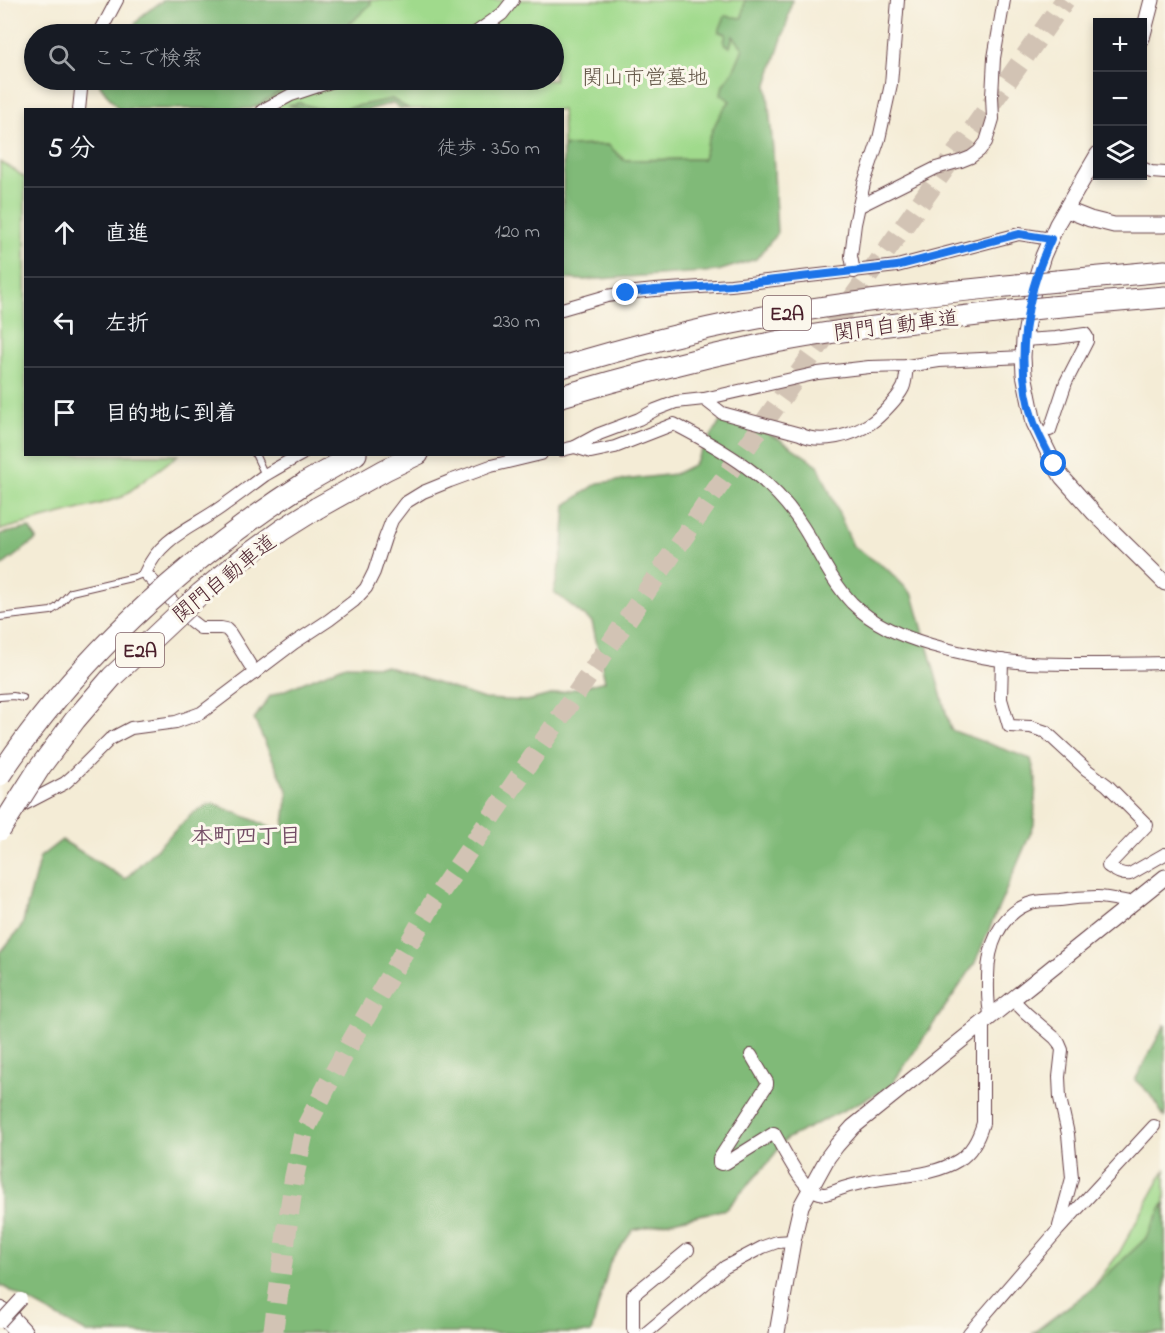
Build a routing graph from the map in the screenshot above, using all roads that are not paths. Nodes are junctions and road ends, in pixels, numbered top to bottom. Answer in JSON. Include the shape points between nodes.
{"nodes":[{"id":1,"x":117,"y":0,"type":"edge"},
{"id":2,"x":513,"y":0,"type":"edge"},
{"id":3,"x":898,"y":0,"type":"edge"},
{"id":4,"x":1004,"y":0,"type":"edge"},
{"id":5,"x":1152,"y":0,"type":"edge"},
{"id":6,"x":1147,"y":21,"type":"edge"},
{"id":7,"x":104,"y":24,"type":"edge"},
{"id":8,"x":488,"y":24,"type":"edge"},
{"id":9,"x":81,"y":90,"type":"edge"},
{"id":10,"x":306,"y":90,"type":"edge"},
{"id":11,"x":79,"y":108,"type":"edge"},
{"id":12,"x":267,"y":108,"type":"edge"},
{"id":13,"x":1093,"y":163,"type":"edge"},
{"id":14,"x":1147,"y":170,"type":"edge"},
{"id":15,"x":1165,"y":173,"type":"edge"},
{"id":16,"x":858,"y":207,"type":"junction"},
{"id":17,"x":1067,"y":210,"type":"junction"},
{"id":18,"x":1165,"y":225,"type":"edge"},
{"id":19,"x":1051,"y":239,"type":"junction"},
{"id":20,"x":1165,"y":271,"type":"edge"},
{"id":21,"x":854,"y":272,"type":"junction"},
{"id":22,"x":1165,"y":297,"type":"edge"},
{"id":23,"x":564,"y":308,"type":"edge"},
{"id":24,"x":1024,"y":340,"type":"junction"},
{"id":25,"x":1023,"y":357,"type":"junction"},
{"id":26,"x":907,"y":366,"type":"junction"},
{"id":27,"x":564,"y":367,"type":"edge"},
{"id":28,"x":564,"y":395,"type":"edge"},
{"id":29,"x":704,"y":399,"type":"junction"},
{"id":30,"x":1050,"y":430,"type":"dead end"},
{"id":31,"x":569,"y":448,"type":"edge"},
{"id":32,"x":256,"y":456,"type":"edge"},
{"id":33,"x":298,"y":456,"type":"edge"},
{"id":34,"x":352,"y":456,"type":"edge"},
{"id":35,"x":414,"y":456,"type":"edge"},
{"id":36,"x":524,"y":456,"type":"edge"},
{"id":37,"x":489,"y":460,"type":"edge"},
{"id":38,"x":265,"y":475,"type":"junction"},
{"id":39,"x":145,"y":573,"type":"junction"},
{"id":40,"x":1165,"y":583,"type":"edge"},
{"id":41,"x":0,"y":617,"type":"edge"},
{"id":42,"x":1002,"y":660,"type":"junction"},
{"id":43,"x":1165,"y":663,"type":"edge"},
{"id":44,"x":255,"y":673,"type":"junction"},
{"id":45,"x":0,"y":697,"type":"edge"},
{"id":46,"x":23,"y":698,"type":"dead end"},
{"id":47,"x":0,"y":775,"type":"edge"},
{"id":48,"x":0,"y":817,"type":"edge"},
{"id":49,"x":0,"y":830,"type":"edge"},
{"id":50,"x":1165,"y":854,"type":"edge"},
{"id":51,"x":1165,"y":877,"type":"edge"},
{"id":52,"x":1134,"y":903,"type":"junction"},
{"id":53,"x":1012,"y":999,"type":"junction"},
{"id":54,"x":987,"y":1021,"type":"junction"},
{"id":55,"x":751,"y":1055,"type":"dead end"},
{"id":56,"x":1154,"y":1126,"type":"dead end"},
{"id":57,"x":809,"y":1189,"type":"junction"},
{"id":58,"x":1058,"y":1230,"type":"junction"},
{"id":59,"x":793,"y":1241,"type":"junction"},
{"id":60,"x":688,"y":1250,"type":"dead end"},
{"id":61,"x":21,"y":1299,"type":"dead end"},
{"id":62,"x":0,"y":1312,"type":"edge"},
{"id":63,"x":0,"y":1322,"type":"edge"},
{"id":64,"x":22,"y":1333,"type":"edge"},
{"id":65,"x":635,"y":1333,"type":"edge"},
{"id":66,"x":646,"y":1333,"type":"edge"},
{"id":67,"x":777,"y":1333,"type":"edge"},
{"id":68,"x":969,"y":1333,"type":"edge"}],
"edges":[{"from":1,"to":7,"type":"street"},
{"from":2,"to":8,"type":"street"},
{"from":3,"to":16,"type":"street","via":[[891,84]]},
{"from":4,"to":16,"type":"street","via":[[994,66],[993,119],[986,142],[971,157],[936,168]]},
{"from":5,"to":6,"type":"street"},
{"from":9,"to":11,"type":"street"},
{"from":10,"to":12,"type":"street"},
{"from":13,"to":17,"type":"street"},
{"from":14,"to":15,"type":"street"},
{"from":16,"to":21,"type":"street","via":[[851,256]]},
{"from":17,"to":18,"type":"street","via":[[1114,225]]},
{"from":17,"to":19,"type":"street"},
{"from":19,"to":21,"type":"street","via":[[1019,234],[897,266]]},
{"from":19,"to":24,"type":"street","via":[[1034,285]]},
{"from":20,"to":27,"type":"highway","name":"関門自動車道","number":"E2A","bridge":true,"via":[[894,297],[754,319],[614,351]]},
{"from":21,"to":23,"type":"street","via":[[636,292]]},
{"from":22,"to":28,"type":"highway","name":"関門自動車道","number":"E2A","bridge":true,"via":[[876,327],[758,346]]},
{"from":24,"to":25,"type":"street"},
{"from":24,"to":30,"type":"street","via":[[1085,333],[1087,337]]},
{"from":25,"to":26,"type":"street"},
{"from":25,"to":40,"type":"street","via":[[1034,423],[1062,477]]},
{"from":26,"to":29,"type":"street","via":[[818,373]]},
{"from":26,"to":29,"type":"street","via":[[904,387],[873,422],[827,439],[807,438],[722,413]]},
{"from":29,"to":31,"type":"street","via":[[676,402]]},
{"from":31,"to":42,"type":"street","via":[[591,452],[615,447],[674,424],[717,446],[777,493],[802,525],[840,589],[864,614],[887,629],[916,640]]},
{"from":32,"to":38,"type":"lane"},
{"from":33,"to":38,"type":"street"},
{"from":34,"to":47,"type":"highway","name":"関門自動車道","number":"E2A","bridge":true,"via":[[225,537],[134,616],[51,704]]},
{"from":35,"to":49,"type":"highway","name":"関門自動車道","number":"E2A","bridge":true,"via":[[282,530],[201,593],[112,677],[75,720]]},
{"from":36,"to":37,"type":"street"},
{"from":37,"to":44,"type":"street","via":[[405,503],[392,520],[366,588],[330,620]]},
{"from":38,"to":39,"type":"street","via":[[166,543]]},
{"from":39,"to":41,"type":"lane","via":[[71,592],[51,611]]},
{"from":39,"to":44,"type":"street","via":[[200,628],[226,629]]},
{"from":42,"to":43,"type":"street"},
{"from":42,"to":50,"type":"street","via":[[1001,699],[1009,726],[1046,732],[1148,825],[1108,866],[1130,874]]},
{"from":44,"to":48,"type":"street","via":[[201,713],[176,722],[124,731],[110,739],[65,783]]},
{"from":45,"to":46,"type":"lane"},
{"from":51,"to":52,"type":"street"},
{"from":52,"to":53,"type":"street"},
{"from":52,"to":54,"type":"street","via":[[1084,897],[1029,904],[1012,914],[998,930],[990,951]]},
{"from":53,"to":54,"type":"street"},
{"from":53,"to":58,"type":"street","via":[[1055,1038],[1062,1050],[1060,1098],[1072,1178]]},
{"from":54,"to":57,"type":"street","via":[[853,1127],[828,1157]]},
{"from":54,"to":57,"type":"street","via":[[983,1123],[975,1144],[960,1160],[930,1172],[881,1179],[824,1194]]},
{"from":55,"to":57,"type":"street","via":[[767,1085],[719,1163],[726,1163],[774,1133]]},
{"from":56,"to":58,"type":"street"},
{"from":57,"to":59,"type":"street"},
{"from":58,"to":68,"type":"street"},
{"from":59,"to":66,"type":"street","via":[[763,1247],[726,1267]]},
{"from":59,"to":67,"type":"street"},
{"from":60,"to":65,"type":"street","via":[[633,1295]]},
{"from":61,"to":63,"type":"street","bridge":true},
{"from":62,"to":64,"type":"highway"}]}
